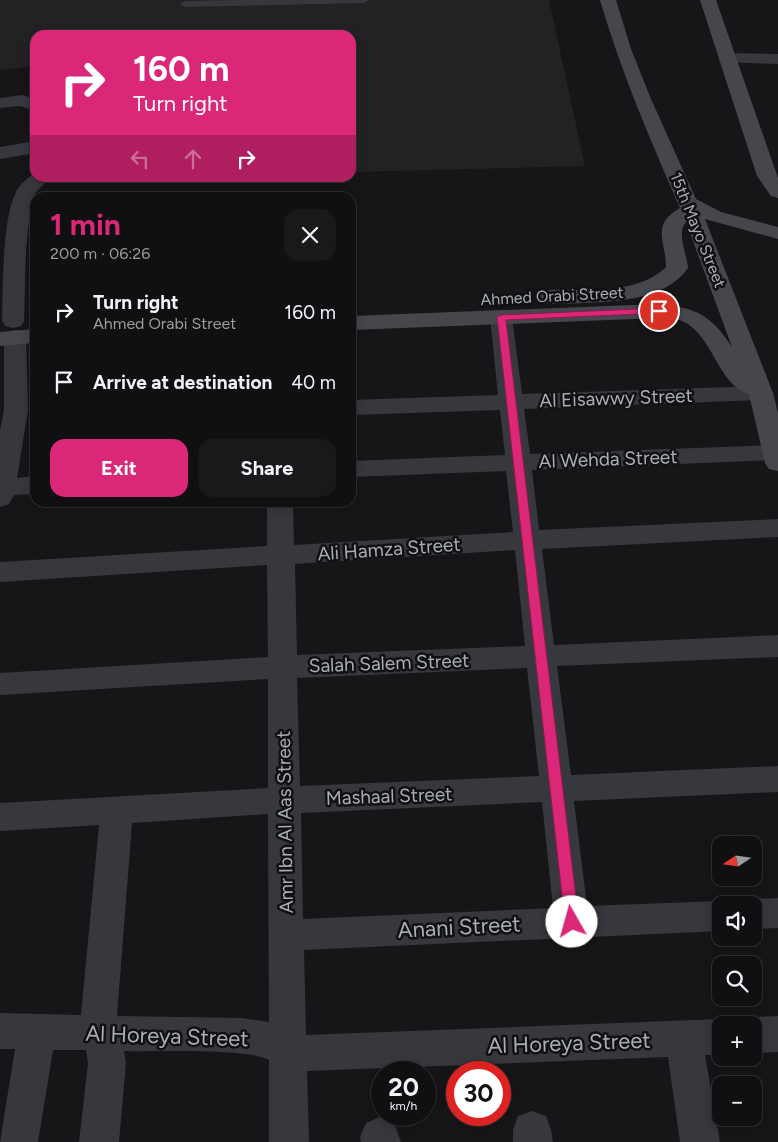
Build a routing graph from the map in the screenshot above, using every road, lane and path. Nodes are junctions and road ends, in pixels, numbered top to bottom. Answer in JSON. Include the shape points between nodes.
{"nodes":[{"id":1,"x":364,"y":0,"type":"edge"},
{"id":2,"x":608,"y":0,"type":"edge"},
{"id":3,"x":708,"y":0,"type":"edge"},
{"id":4,"x":185,"y":4,"type":"dead end"},
{"id":5,"x":728,"y":58,"type":"junction"},
{"id":6,"x":778,"y":59,"type":"edge"},
{"id":7,"x":0,"y":103,"type":"edge"},
{"id":8,"x":30,"y":104,"type":"edge"},
{"id":9,"x":30,"y":148,"type":"edge"},
{"id":10,"x":0,"y":153,"type":"edge"},
{"id":11,"x":36,"y":182,"type":"edge"},
{"id":12,"x":778,"y":192,"type":"edge"},
{"id":13,"x":689,"y":206,"type":"junction"},
{"id":14,"x":10,"y":215,"type":"edge"},
{"id":15,"x":778,"y":232,"type":"edge"},
{"id":16,"x":8,"y":249,"type":"edge"},
{"id":17,"x":356,"y":306,"type":"edge"},
{"id":18,"x":501,"y":317,"type":"junction"},
{"id":19,"x":356,"y":323,"type":"edge"},
{"id":20,"x":16,"y":329,"type":"edge"},
{"id":21,"x":761,"y":393,"type":"junction"},
{"id":22,"x":511,"y":402,"type":"junction"},
{"id":23,"x":356,"y":408,"type":"edge"},
{"id":24,"x":25,"y":410,"type":"edge"},
{"id":25,"x":777,"y":457,"type":"edge"},
{"id":26,"x":518,"y":462,"type":"junction"},
{"id":27,"x":356,"y":469,"type":"edge"},
{"id":28,"x":30,"y":486,"type":"edge"},
{"id":29,"x":1,"y":493,"type":"edge"},
{"id":30,"x":280,"y":507,"type":"edge"},
{"id":31,"x":778,"y":528,"type":"edge"},
{"id":32,"x":527,"y":540,"type":"junction"},
{"id":33,"x":281,"y":555,"type":"junction"},
{"id":34,"x":0,"y":572,"type":"edge"},
{"id":35,"x":778,"y":646,"type":"edge"},
{"id":36,"x":541,"y":656,"type":"junction"},
{"id":37,"x":282,"y":667,"type":"junction"},
{"id":38,"x":0,"y":684,"type":"edge"},
{"id":39,"x":778,"y":779,"type":"edge"},
{"id":40,"x":556,"y":789,"type":"junction"},
{"id":41,"x":284,"y":800,"type":"junction"},
{"id":42,"x":117,"y":809,"type":"junction"},
{"id":43,"x":0,"y":816,"type":"edge"},
{"id":44,"x":778,"y":913,"type":"edge"},
{"id":45,"x":762,"y":914,"type":"edge"},
{"id":46,"x":712,"y":916,"type":"edge"},
{"id":47,"x":572,"y":922,"type":"junction"},
{"id":48,"x":286,"y":935,"type":"junction"},
{"id":49,"x":0,"y":1031,"type":"edge"},
{"id":50,"x":37,"y":1032,"type":"junction"},
{"id":51,"x":102,"y":1034,"type":"junction"},
{"id":52,"x":778,"y":1034,"type":"edge"},
{"id":53,"x":762,"y":1035,"type":"edge"},
{"id":54,"x":712,"y":1037,"type":"edge"},
{"id":55,"x":684,"y":1038,"type":"junction"},
{"id":56,"x":288,"y":1051,"type":"junction"},
{"id":57,"x":18,"y":1142,"type":"edge"},
{"id":58,"x":99,"y":1142,"type":"edge"},
{"id":59,"x":289,"y":1142,"type":"edge"},
{"id":60,"x":700,"y":1142,"type":"edge"}],
"edges":[{"from":1,"to":4,"type":"lane"},
{"from":2,"to":13,"type":"main road","name":"15th Mayo Street","via":[[642,99]]},
{"from":3,"to":5,"type":"main road"},
{"from":5,"to":6,"type":"street"},
{"from":5,"to":12,"type":"main road","via":[[767,176]]},
{"from":7,"to":8,"type":"street","via":[[22,100]]},
{"from":9,"to":10,"type":"street"},
{"from":11,"to":14,"type":"street"},
{"from":13,"to":15,"type":"main road","via":[[714,216]]},
{"from":13,"to":17,"type":"main road","name":"Ahmed Orabi Street","via":[[670,229],[677,268],[653,286],[612,293]]},
{"from":13,"to":21,"type":"main road","name":"15th Mayo Street"},
{"from":14,"to":16,"type":"street"},
{"from":16,"to":20,"type":"street"},
{"from":18,"to":19,"type":"main road","name":"Ahmed Orabi Street"},
{"from":18,"to":21,"type":"main road","name":"Ahmed Orabi Street","via":[[681,313],[706,326],[737,374]]},
{"from":18,"to":22,"type":"street"},
{"from":20,"to":24,"type":"street"},
{"from":21,"to":22,"type":"street","name":"Al Eisawwy Street"},
{"from":21,"to":25,"type":"main road","name":"15th Mayo Street"},
{"from":22,"to":23,"type":"street","name":"Al Eisawwy Street"},
{"from":22,"to":26,"type":"street"},
{"from":24,"to":29,"type":"street"},
{"from":25,"to":26,"type":"street","name":"Al Wehda Street"},
{"from":26,"to":27,"type":"street","name":"Al Wehda Street"},
{"from":26,"to":32,"type":"street"},
{"from":28,"to":29,"type":"street"},
{"from":30,"to":33,"type":"street","name":"Amr Ibn Al Aas Street"},
{"from":31,"to":32,"type":"street","name":"Ali Hamza Street"},
{"from":32,"to":33,"type":"street","name":"Ali Hamza Street"},
{"from":32,"to":36,"type":"street"},
{"from":33,"to":34,"type":"street","name":"Ali Hamza Street"},
{"from":33,"to":37,"type":"street","name":"Amr Ibn Al Aas Street"},
{"from":35,"to":36,"type":"street","name":"Salah Salem Street"},
{"from":36,"to":37,"type":"street","name":"Salah Salem Street"},
{"from":36,"to":40,"type":"street"},
{"from":37,"to":38,"type":"street","name":"Salah Salem Street"},
{"from":37,"to":41,"type":"street","name":"Amr Ibn Al Aas Street"},
{"from":39,"to":40,"type":"street","name":"Mashaal Street"},
{"from":40,"to":41,"type":"street","name":"Mashaal Street"},
{"from":40,"to":47,"type":"street"},
{"from":41,"to":42,"type":"street","name":"Mashaal Street"},
{"from":41,"to":48,"type":"street","name":"Amr Ibn Al Aas Street"},
{"from":42,"to":43,"type":"street","name":"Mashaal Street"},
{"from":42,"to":51,"type":"street","via":[[99,1016]]},
{"from":44,"to":45,"type":"street"},
{"from":46,"to":47,"type":"street","name":"Anani Street"},
{"from":47,"to":48,"type":"street","name":"Anani Street"},
{"from":48,"to":56,"type":"street","name":"Amr Ibn Al Aas Street"},
{"from":49,"to":50,"type":"street","name":"Al Horeya Street"},
{"from":50,"to":51,"type":"street","name":"Al Horeya Street"},
{"from":50,"to":57,"type":"street"},
{"from":51,"to":56,"type":"street","name":"Al Horeya Street","via":[[242,1036],[270,1040]]},
{"from":51,"to":58,"type":"street","via":[[107,1063]]},
{"from":52,"to":53,"type":"street"},
{"from":54,"to":55,"type":"street","name":"Al Horeya Street"},
{"from":55,"to":56,"type":"street","name":"Al Horeya Street","via":[[314,1054]]},
{"from":55,"to":60,"type":"street"},
{"from":56,"to":59,"type":"street","name":"Amr Ibn Al Aas Street"}]}
